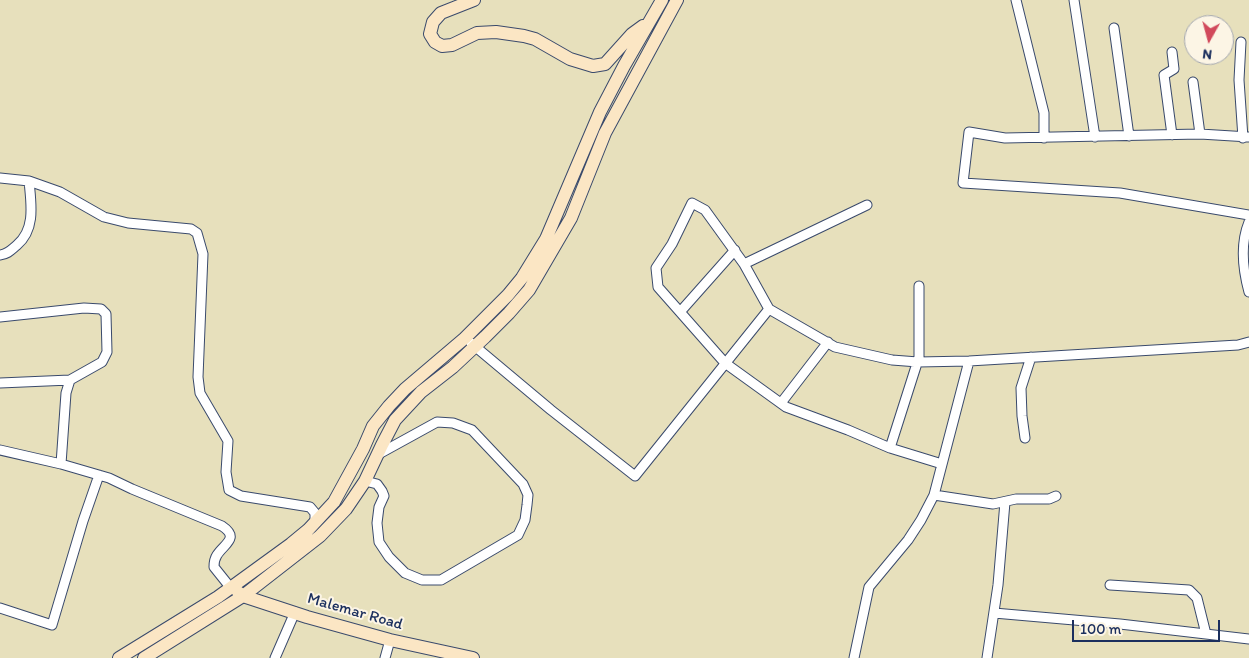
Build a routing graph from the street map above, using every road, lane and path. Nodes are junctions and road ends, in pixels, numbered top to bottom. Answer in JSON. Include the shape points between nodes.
{"nodes":[{"id":1,"x":474,"y":0,"type":"edge"},
{"id":2,"x":662,"y":0,"type":"edge"},
{"id":3,"x":677,"y":0,"type":"edge"},
{"id":4,"x":1016,"y":0,"type":"edge"},
{"id":5,"x":1074,"y":0,"type":"edge"},
{"id":6,"x":648,"y":22,"type":"junction"},
{"id":7,"x":1114,"y":28,"type":"dead end"},
{"id":8,"x":1241,"y":42,"type":"dead end"},
{"id":9,"x":1172,"y":52,"type":"dead end"},
{"id":10,"x":624,"y":66,"type":"junction"},
{"id":11,"x":636,"y":74,"type":"junction"},
{"id":12,"x":1193,"y":82,"type":"dead end"},
{"id":13,"x":1172,"y":134,"type":"junction"},
{"id":14,"x":1200,"y":134,"type":"junction"},
{"id":15,"x":1129,"y":136,"type":"junction"},
{"id":16,"x":1095,"y":137,"type":"junction"},
{"id":17,"x":1246,"y":137,"type":"edge"},
{"id":18,"x":1044,"y":138,"type":"junction"},
{"id":19,"x":0,"y":178,"type":"edge"},
{"id":20,"x":29,"y":181,"type":"junction"},
{"id":21,"x":867,"y":205,"type":"dead end"},
{"id":22,"x":1249,"y":215,"type":"edge"},
{"id":23,"x":1249,"y":222,"type":"edge"},
{"id":24,"x":735,"y":250,"type":"junction"},
{"id":25,"x":0,"y":255,"type":"edge"},
{"id":26,"x":744,"y":264,"type":"junction"},
{"id":27,"x":919,"y":286,"type":"dead end"},
{"id":28,"x":1249,"y":292,"type":"edge"},
{"id":29,"x":768,"y":309,"type":"junction"},
{"id":30,"x":680,"y":312,"type":"junction"},
{"id":31,"x":0,"y":316,"type":"edge"},
{"id":32,"x":470,"y":342,"type":"junction"},
{"id":33,"x":828,"y":342,"type":"junction"},
{"id":34,"x":1249,"y":342,"type":"edge"},
{"id":35,"x":1031,"y":357,"type":"junction"},
{"id":36,"x":969,"y":361,"type":"junction"},
{"id":37,"x":918,"y":362,"type":"junction"},
{"id":38,"x":725,"y":363,"type":"junction"},
{"id":39,"x":70,"y":380,"type":"junction"},
{"id":40,"x":0,"y":383,"type":"edge"},
{"id":41,"x":781,"y":403,"type":"junction"},
{"id":42,"x":1025,"y":438,"type":"dead end"},
{"id":43,"x":890,"y":448,"type":"junction"},
{"id":44,"x":0,"y":450,"type":"edge"},
{"id":45,"x":377,"y":455,"type":"junction"},
{"id":46,"x":61,"y":464,"type":"junction"},
{"id":47,"x":942,"y":464,"type":"junction"},
{"id":48,"x":99,"y":475,"type":"junction"},
{"id":49,"x":365,"y":481,"type":"junction"},
{"id":50,"x":934,"y":495,"type":"junction"},
{"id":51,"x":1056,"y":496,"type":"dead end"},
{"id":52,"x":1005,"y":502,"type":"junction"},
{"id":53,"x":315,"y":523,"type":"junction"},
{"id":54,"x":1110,"y":585,"type":"dead end"},
{"id":55,"x":230,"y":588,"type":"junction"},
{"id":56,"x":243,"y":596,"type":"junction"},
{"id":57,"x":0,"y":608,"type":"edge"},
{"id":58,"x":295,"y":612,"type":"junction"},
{"id":59,"x":994,"y":613,"type":"junction"},
{"id":60,"x":1206,"y":634,"type":"junction"},
{"id":61,"x":1249,"y":639,"type":"edge"},
{"id":62,"x":390,"y":640,"type":"junction"},
{"id":63,"x":119,"y":658,"type":"edge"},
{"id":64,"x":144,"y":658,"type":"edge"},
{"id":65,"x":275,"y":658,"type":"edge"},
{"id":66,"x":385,"y":658,"type":"edge"},
{"id":67,"x":473,"y":658,"type":"edge"},
{"id":68,"x":854,"y":658,"type":"edge"},
{"id":69,"x":987,"y":658,"type":"edge"}],
"edges":[{"from":1,"to":6,"type":"main road","via":[[441,12],[433,22],[430,34],[435,42],[442,46],[452,45],[477,33],[524,36],[570,59],[594,66],[605,64],[632,34]]},
{"from":2,"to":6,"type":"main road"},
{"from":3,"to":11,"type":"main road"},
{"from":4,"to":18,"type":"street","via":[[1044,113]]},
{"from":5,"to":16,"type":"street"},
{"from":6,"to":10,"type":"main road"},
{"from":7,"to":15,"type":"street"},
{"from":8,"to":17,"type":"street","via":[[1239,80]]},
{"from":9,"to":13,"type":"street","via":[[1174,69],[1164,75]]},
{"from":10,"to":11,"type":"main road"},
{"from":10,"to":32,"type":"main road","via":[[600,112],[546,239],[522,278]]},
{"from":11,"to":32,"type":"main road","via":[[605,133],[571,218],[544,264],[509,313]]},
{"from":12,"to":14,"type":"street"},
{"from":13,"to":14,"type":"street"},
{"from":13,"to":15,"type":"street"},
{"from":14,"to":17,"type":"street"},
{"from":15,"to":16,"type":"street"},
{"from":16,"to":18,"type":"street"},
{"from":18,"to":22,"type":"street","via":[[1005,138],[969,132],[963,183],[1120,193]]},
{"from":19,"to":20,"type":"street"},
{"from":20,"to":25,"type":"street","via":[[32,206],[29,230],[7,254]]},
{"from":20,"to":53,"type":"street","via":[[60,192],[104,217],[128,223],[191,229],[197,233],[203,254],[200,393],[228,441],[226,472],[230,490],[241,496],[310,507],[315,513]]},
{"from":21,"to":26,"type":"street"},
{"from":23,"to":28,"type":"street","via":[[1242,258]]},
{"from":24,"to":26,"type":"street"},
{"from":24,"to":30,"type":"street"},
{"from":24,"to":30,"type":"street","via":[[706,210],[692,203],[656,268],[658,287]]},
{"from":26,"to":29,"type":"street"},
{"from":27,"to":37,"type":"street"},
{"from":29,"to":33,"type":"street"},
{"from":29,"to":38,"type":"street"},
{"from":30,"to":38,"type":"street"},
{"from":31,"to":39,"type":"street","via":[[101,309],[106,314],[107,352],[102,362]]},
{"from":32,"to":38,"type":"street","via":[[635,476]]},
{"from":32,"to":45,"type":"main road","via":[[395,420]]},
{"from":32,"to":53,"type":"main road","via":[[406,389],[389,406],[373,426],[334,502]]},
{"from":33,"to":37,"type":"street","via":[[892,360]]},
{"from":33,"to":41,"type":"street"},
{"from":34,"to":35,"type":"street"},
{"from":35,"to":36,"type":"street"},
{"from":35,"to":42,"type":"street","via":[[1022,388]]},
{"from":36,"to":37,"type":"street"},
{"from":36,"to":47,"type":"street"},
{"from":37,"to":43,"type":"street"},
{"from":38,"to":41,"type":"street"},
{"from":39,"to":40,"type":"street"},
{"from":39,"to":46,"type":"street","via":[[66,393]]},
{"from":41,"to":43,"type":"street"},
{"from":43,"to":47,"type":"street"},
{"from":44,"to":46,"type":"street"},
{"from":45,"to":49,"type":"main road"},
{"from":45,"to":49,"type":"street","via":[[436,422],[453,423],[472,430],[523,484],[528,495],[525,520],[518,535],[441,580],[422,580],[405,573],[379,542],[378,507],[384,496],[377,484]]},
{"from":46,"to":48,"type":"street"},
{"from":47,"to":50,"type":"street"},
{"from":48,"to":55,"type":"street","via":[[211,520],[228,530],[230,540],[216,556],[214,567]]},
{"from":48,"to":57,"type":"street","via":[[52,625]]},
{"from":49,"to":56,"type":"main road","via":[[346,509],[320,536]]},
{"from":50,"to":52,"type":"street","via":[[992,504]]},
{"from":50,"to":68,"type":"street","via":[[908,540],[869,587]]},
{"from":51,"to":52,"type":"street"},
{"from":52,"to":59,"type":"street"},
{"from":53,"to":55,"type":"main road"},
{"from":54,"to":60,"type":"street","via":[[1189,590],[1197,598]]},
{"from":55,"to":56,"type":"main road","name":"Malemar Road"},
{"from":55,"to":63,"type":"main road"},
{"from":56,"to":58,"type":"main road","name":"Malemar Road"},
{"from":56,"to":64,"type":"main road"},
{"from":58,"to":62,"type":"main road","name":"Malemar Road"},
{"from":58,"to":65,"type":"street"},
{"from":59,"to":60,"type":"street"},
{"from":59,"to":69,"type":"street"},
{"from":60,"to":61,"type":"street"},
{"from":62,"to":66,"type":"street"},
{"from":62,"to":67,"type":"main road","name":"Malemar Road"}]}
